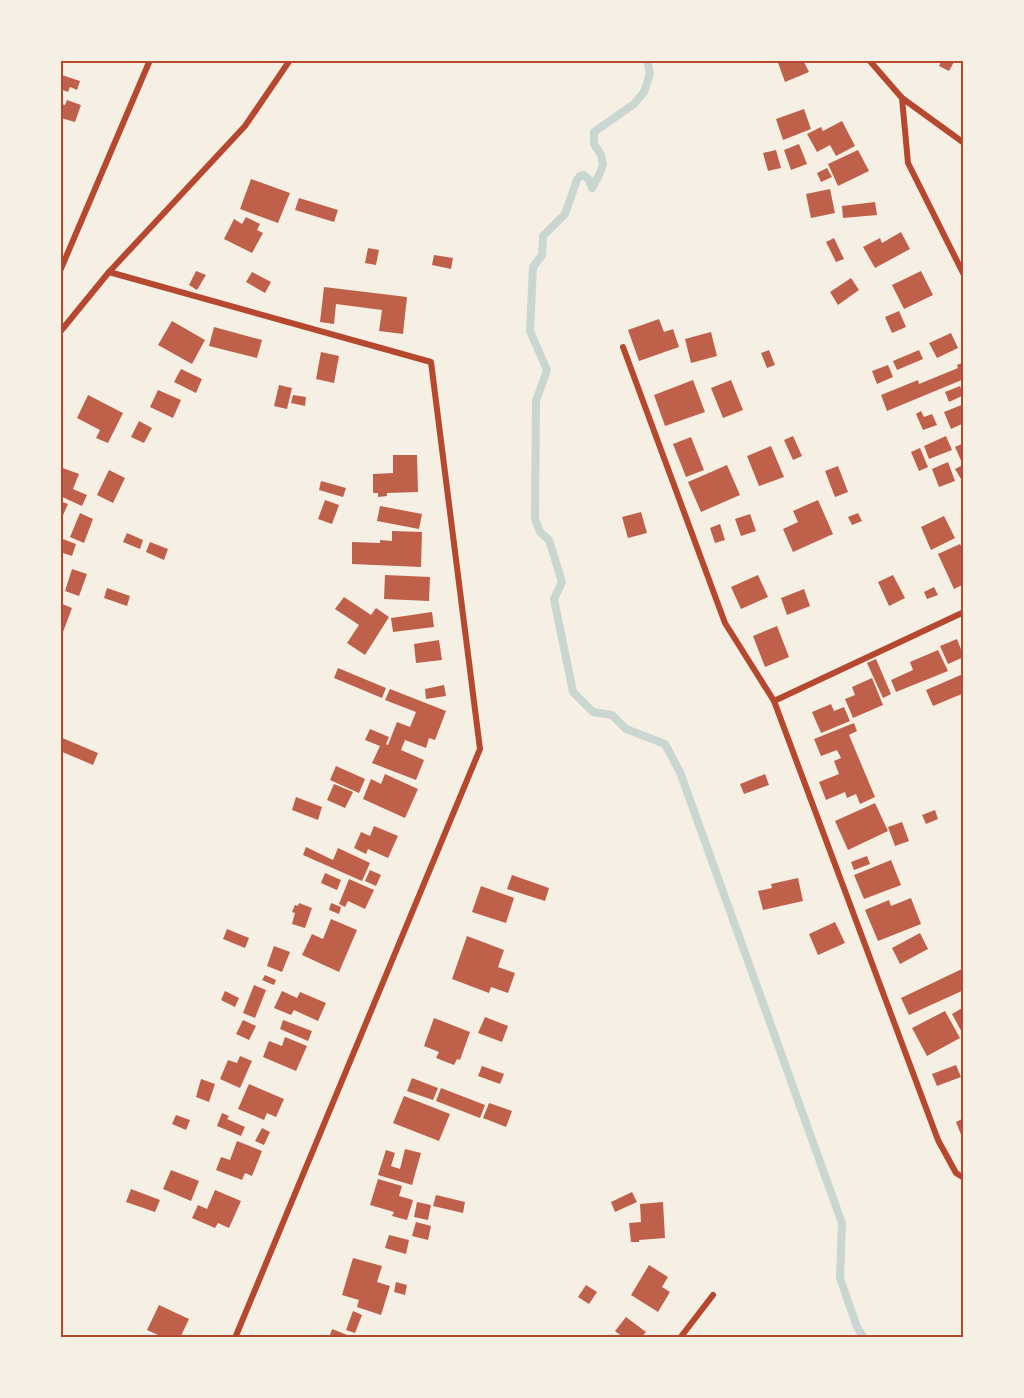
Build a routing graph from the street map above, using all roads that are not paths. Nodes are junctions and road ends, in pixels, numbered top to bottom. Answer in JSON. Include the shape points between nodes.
{"nodes":[{"id":1,"x":150,"y":60,"type":"edge"},
{"id":2,"x":290,"y":60,"type":"edge"},
{"id":3,"x":869,"y":60,"type":"edge"},
{"id":4,"x":902,"y":98,"type":"junction"},
{"id":5,"x":964,"y":143,"type":"edge"},
{"id":6,"x":60,"y":271,"type":"edge"},
{"id":7,"x":109,"y":272,"type":"junction"},
{"id":8,"x":964,"y":274,"type":"edge"},
{"id":9,"x":60,"y":332,"type":"edge"},
{"id":10,"x":622,"y":347,"type":"dead end"},
{"id":11,"x":964,"y":612,"type":"edge"},
{"id":12,"x":774,"y":701,"type":"junction"},
{"id":13,"x":964,"y":1178,"type":"edge"},
{"id":14,"x":713,"y":1295,"type":"dead end"},
{"id":15,"x":236,"y":1338,"type":"edge"},
{"id":16,"x":680,"y":1338,"type":"edge"}],
"edges":[{"from":1,"to":6,"type":"street"},
{"from":2,"to":7,"type":"street","via":[[245,126]]},
{"from":3,"to":4,"type":"street"},
{"from":4,"to":5,"type":"street"},
{"from":4,"to":8,"type":"street","via":[[908,163]]},
{"from":7,"to":9,"type":"street"},
{"from":7,"to":15,"type":"street","via":[[431,363],[480,748]]},
{"from":10,"to":12,"type":"street","via":[[725,623]]},
{"from":11,"to":12,"type":"street"},
{"from":12,"to":13,"type":"street","via":[[938,1140],[956,1173]]},
{"from":14,"to":16,"type":"street"}]}
